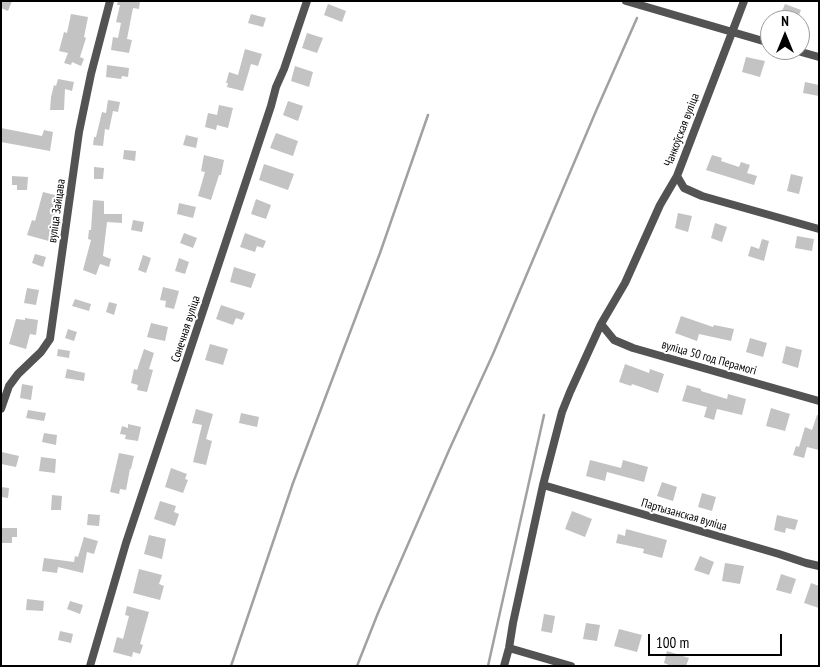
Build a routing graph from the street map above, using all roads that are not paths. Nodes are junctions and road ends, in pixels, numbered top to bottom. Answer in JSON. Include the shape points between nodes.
{"nodes":[{"id":1,"x":110,"y":1,"type":"edge"},
{"id":2,"x":307,"y":1,"type":"edge"},
{"id":3,"x":626,"y":1,"type":"edge"},
{"id":4,"x":744,"y":1,"type":"edge"},
{"id":5,"x":732,"y":32,"type":"junction"},
{"id":6,"x":760,"y":40,"type":"edge"},
{"id":7,"x":677,"y":176,"type":"junction"},
{"id":8,"x":819,"y":229,"type":"edge"},
{"id":9,"x":602,"y":324,"type":"junction"},
{"id":10,"x":819,"y":401,"type":"edge"},
{"id":11,"x":1,"y":409,"type":"edge"},
{"id":12,"x":543,"y":486,"type":"junction"},
{"id":13,"x":819,"y":566,"type":"edge"},
{"id":14,"x":509,"y":648,"type":"junction"},
{"id":15,"x":90,"y":666,"type":"edge"},
{"id":16,"x":504,"y":666,"type":"edge"},
{"id":17,"x":571,"y":666,"type":"edge"}],
"edges":[{"from":1,"to":11,"type":"street","name":"вуліца Зайцава","via":[[79,132],[50,339],[42,352],[9,386]]},
{"from":2,"to":15,"type":"street","name":"Сонечная вуліца","via":[[126,543]]},
{"from":3,"to":5,"type":"street"},
{"from":4,"to":5,"type":"street","name":"Чанкоўская вуліца"},
{"from":5,"to":6,"type":"street"},
{"from":5,"to":7,"type":"street","name":"Чанкоўская вуліца"},
{"from":7,"to":8,"type":"street","name":"Чанкоўская вуліца","via":[[684,188],[702,196]]},
{"from":7,"to":9,"type":"street"},
{"from":9,"to":10,"type":"street","name":"вуліца 50 год Перамогі","via":[[614,340],[633,348]]},
{"from":9,"to":12,"type":"street","via":[[562,412]]},
{"from":12,"to":13,"type":"street","name":"Партызанская вуліца"},
{"from":12,"to":14,"type":"street"},
{"from":14,"to":16,"type":"street"},
{"from":14,"to":17,"type":"street"}]}
